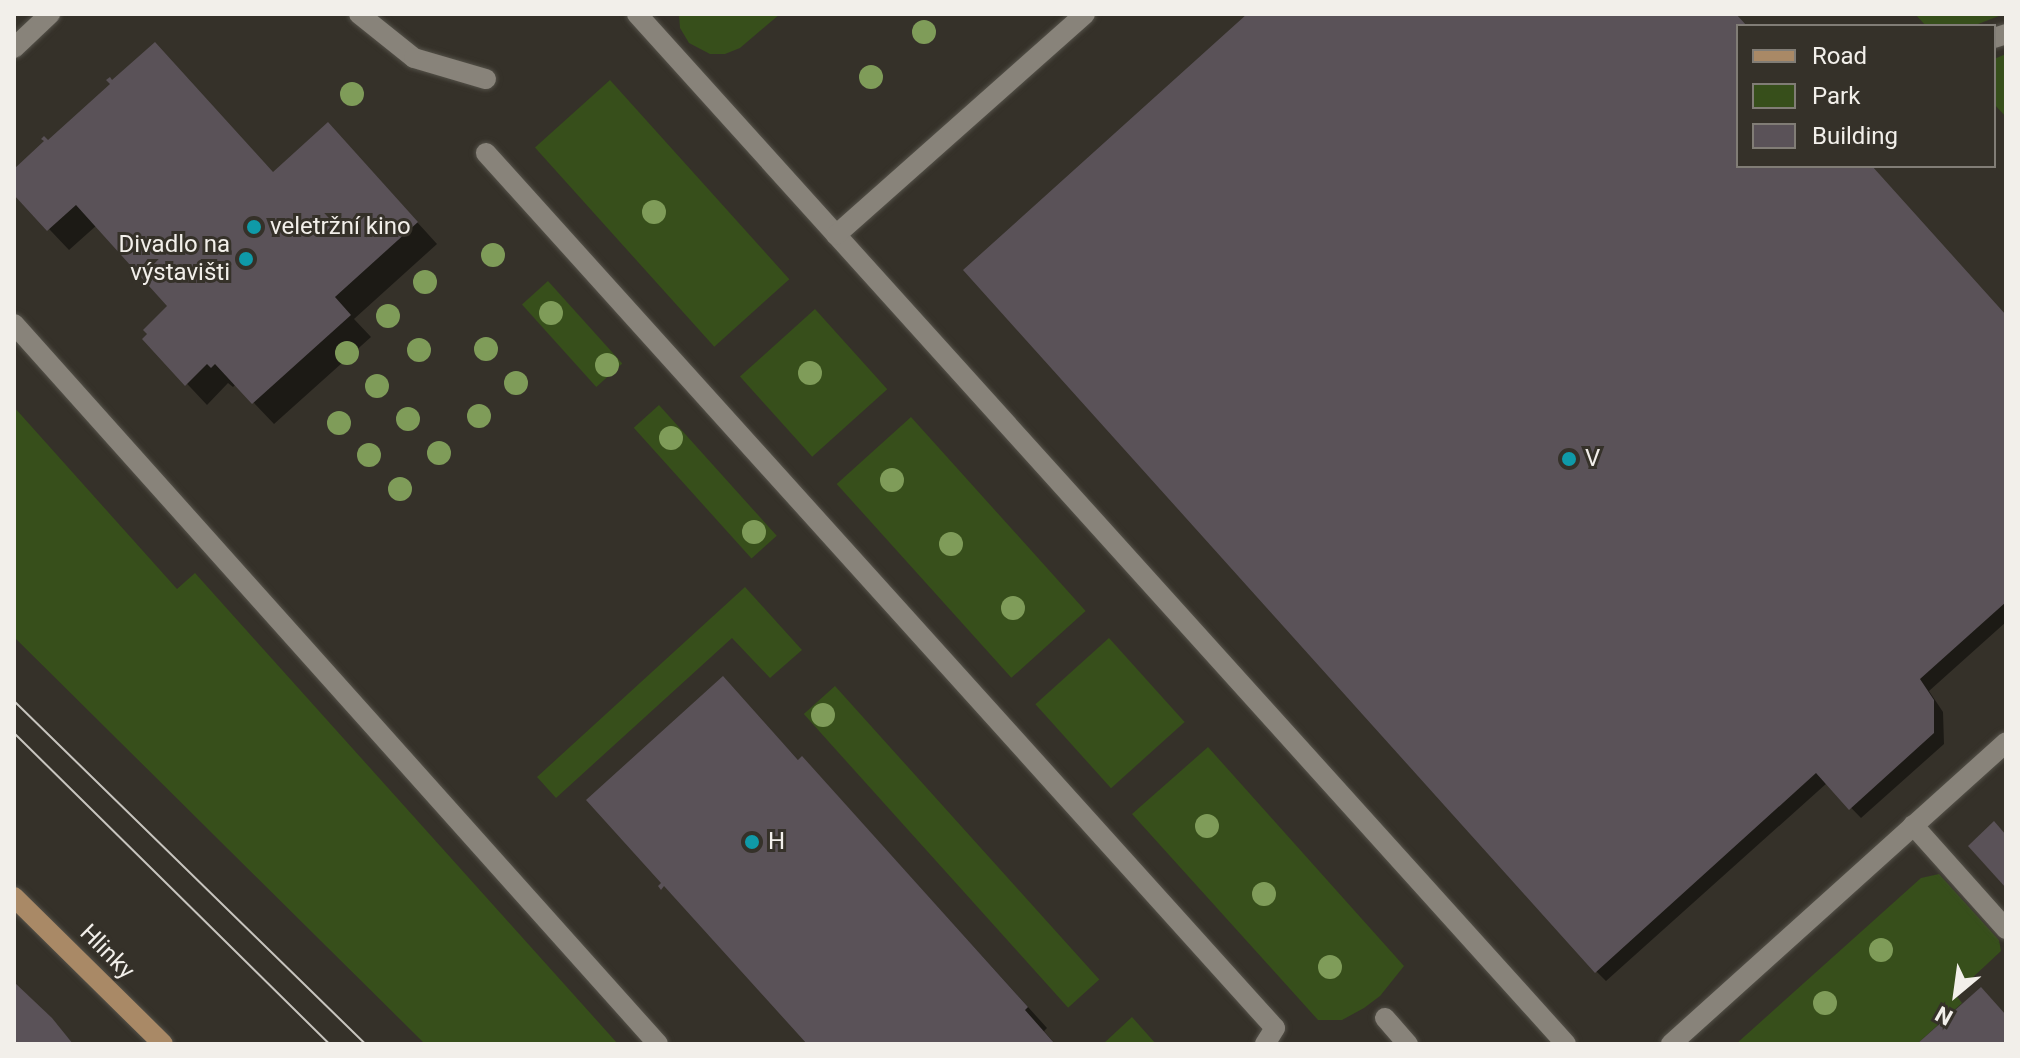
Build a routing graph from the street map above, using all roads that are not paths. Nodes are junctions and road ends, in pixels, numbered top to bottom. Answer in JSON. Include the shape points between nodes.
{"nodes":[{"id":1,"x":50,"y":14,"type":"edge"},
{"id":2,"x":359,"y":14,"type":"edge"},
{"id":3,"x":637,"y":14,"type":"edge"},
{"id":4,"x":1085,"y":14,"type":"edge"},
{"id":5,"x":14,"y":48,"type":"edge"},
{"id":6,"x":486,"y":79,"type":"dead end"},
{"id":7,"x":486,"y":153,"type":"dead end"},
{"id":8,"x":836,"y":235,"type":"junction"},
{"id":9,"x":14,"y":324,"type":"edge"},
{"id":10,"x":2006,"y":742,"type":"edge"},
{"id":11,"x":1913,"y":825,"type":"junction"},
{"id":12,"x":14,"y":897,"type":"edge"},
{"id":13,"x":2006,"y":929,"type":"edge"},
{"id":14,"x":1385,"y":1018,"type":"dead end"},
{"id":15,"x":163,"y":1044,"type":"edge"},
{"id":16,"x":658,"y":1044,"type":"edge"},
{"id":17,"x":1265,"y":1044,"type":"edge"},
{"id":18,"x":1408,"y":1044,"type":"edge"},
{"id":19,"x":1566,"y":1044,"type":"edge"},
{"id":20,"x":1671,"y":1044,"type":"edge"}],
"edges":[{"from":1,"to":5,"type":"lane"},
{"from":2,"to":6,"type":"lane","via":[[414,58]]},
{"from":3,"to":8,"type":"lane"},
{"from":4,"to":8,"type":"lane"},
{"from":7,"to":17,"type":"lane","via":[[1275,1028]]},
{"from":8,"to":19,"type":"lane"},
{"from":9,"to":16,"type":"lane"},
{"from":10,"to":11,"type":"lane"},
{"from":11,"to":13,"type":"lane"},
{"from":11,"to":20,"type":"lane"},
{"from":12,"to":15,"type":"street","name":"Hlinky"},
{"from":14,"to":18,"type":"lane"}]}
